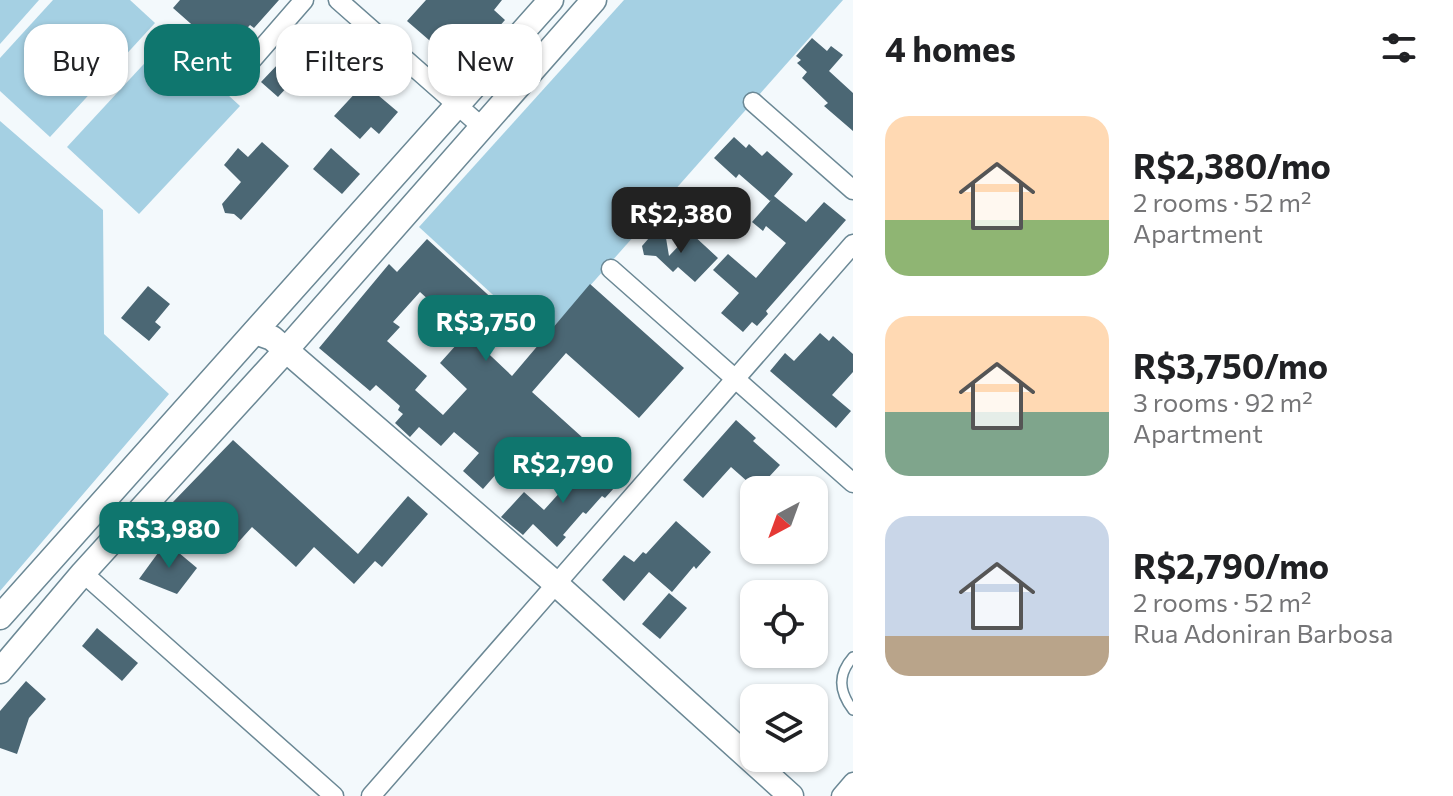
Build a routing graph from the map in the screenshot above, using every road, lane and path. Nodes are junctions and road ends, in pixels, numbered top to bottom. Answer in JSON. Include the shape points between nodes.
{"nodes":[{"id":1,"x":304,"y":0,"type":"edge"},
{"id":2,"x":338,"y":0,"type":"edge"},
{"id":3,"x":551,"y":0,"type":"edge"},
{"id":4,"x":594,"y":0,"type":"edge"},
{"id":5,"x":260,"y":51,"type":"edge"},
{"id":6,"x":753,"y":102,"type":"dead end"},
{"id":7,"x":457,"y":105,"type":"junction"},
{"id":8,"x":482,"y":127,"type":"junction"},
{"id":9,"x":853,"y":190,"type":"edge"},
{"id":10,"x":853,"y":244,"type":"edge"},
{"id":11,"x":611,"y":269,"type":"dead end"},
{"id":12,"x":255,"y":332,"type":"junction"},
{"id":13,"x":282,"y":355,"type":"junction"},
{"id":14,"x":734,"y":378,"type":"junction"},
{"id":15,"x":853,"y":483,"type":"edge"},
{"id":16,"x":83,"y":573,"type":"junction"},
{"id":17,"x":550,"y":589,"type":"junction"},
{"id":18,"x":0,"y":617,"type":"edge"},
{"id":19,"x":853,"y":657,"type":"edge"},
{"id":20,"x":0,"y":671,"type":"edge"},
{"id":21,"x":853,"y":710,"type":"edge"},
{"id":22,"x":853,"y":782,"type":"edge"},
{"id":23,"x":334,"y":796,"type":"edge"},
{"id":24,"x":371,"y":796,"type":"edge"},
{"id":25,"x":768,"y":796,"type":"edge"},
{"id":26,"x":791,"y":796,"type":"edge"},
{"id":27,"x":841,"y":796,"type":"edge"}],
"edges":[{"from":1,"to":5,"type":"street"},
{"from":2,"to":7,"type":"street"},
{"from":3,"to":7,"type":"street"},
{"from":4,"to":8,"type":"street"},
{"from":6,"to":9,"type":"street"},
{"from":7,"to":8,"type":"street"},
{"from":7,"to":12,"type":"street"},
{"from":8,"to":13,"type":"street"},
{"from":10,"to":14,"type":"street"},
{"from":11,"to":14,"type":"street"},
{"from":12,"to":13,"type":"street","via":[[259,342]]},
{"from":12,"to":18,"type":"street"},
{"from":13,"to":16,"type":"street"},
{"from":13,"to":17,"type":"street"},
{"from":14,"to":15,"type":"street"},
{"from":14,"to":17,"type":"street"},
{"from":16,"to":20,"type":"street"},
{"from":16,"to":23,"type":"street"},
{"from":17,"to":24,"type":"street"},
{"from":17,"to":25,"type":"street"},
{"from":17,"to":26,"type":"street"},
{"from":19,"to":21,"type":"lane","via":[[840,683]]},
{"from":22,"to":27,"type":"street"}]}
